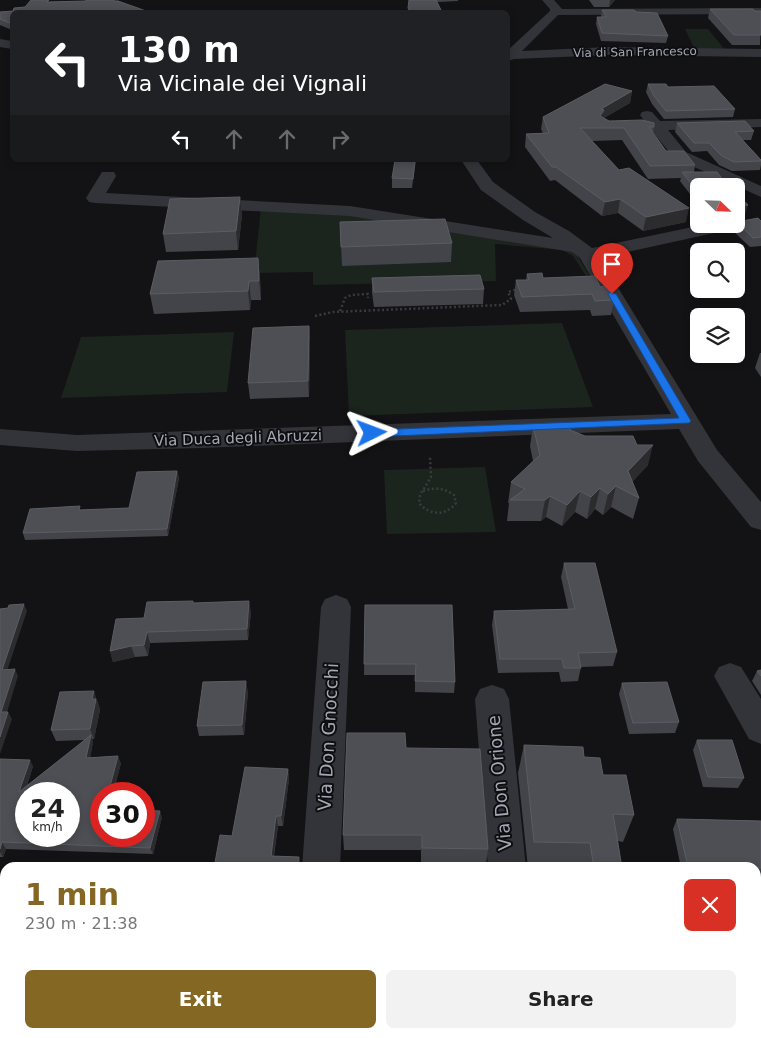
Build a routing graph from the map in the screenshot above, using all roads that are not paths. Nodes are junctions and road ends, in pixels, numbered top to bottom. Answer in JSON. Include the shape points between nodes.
{"nodes":[{"id":1,"x":548,"y":0,"type":"edge"},
{"id":2,"x":761,"y":11,"type":"edge"},
{"id":3,"x":555,"y":12,"type":"junction"},
{"id":4,"x":510,"y":52,"type":"edge"},
{"id":5,"x":761,"y":52,"type":"edge"},
{"id":6,"x":641,"y":107,"type":"dead end"},
{"id":7,"x":761,"y":123,"type":"edge"},
{"id":8,"x":654,"y":126,"type":"junction"},
{"id":9,"x":607,"y":127,"type":"edge"},
{"id":10,"x":470,"y":162,"type":"edge"},
{"id":11,"x":108,"y":176,"type":"dead end"},
{"id":12,"x":761,"y":192,"type":"edge"},
{"id":13,"x":690,"y":232,"type":"edge"},
{"id":14,"x":583,"y":251,"type":"junction"},
{"id":15,"x":686,"y":421,"type":"junction"},
{"id":16,"x":0,"y":437,"type":"edge"},
{"id":17,"x":761,"y":520,"type":"edge"},
{"id":18,"x":336,"y":607,"type":"dead end"},
{"id":19,"x":730,"y":676,"type":"dead end"},
{"id":20,"x":492,"y":699,"type":"dead end"},
{"id":21,"x":761,"y":729,"type":"edge"},
{"id":22,"x":321,"y":862,"type":"edge"},
{"id":23,"x":506,"y":862,"type":"edge"}],
"edges":[{"from":1,"to":3,"type":"street","via":[[556,8]]},
{"from":2,"to":3,"type":"street"},
{"from":3,"to":4,"type":"street"},
{"from":4,"to":5,"type":"street","name":"Via di San Francesco"},
{"from":6,"to":8,"type":"street"},
{"from":7,"to":8,"type":"street"},
{"from":8,"to":9,"type":"street"},
{"from":8,"to":12,"type":"street","via":[[680,155]]},
{"from":10,"to":14,"type":"street","via":[[487,186]]},
{"from":11,"to":14,"type":"street","via":[[95,198],[350,211]]},
{"from":13,"to":14,"type":"street"},
{"from":14,"to":15,"type":"street"},
{"from":15,"to":16,"type":"street","name":"Via Duca degli Abruzzi","via":[[77,443]]},
{"from":15,"to":17,"type":"street","via":[[707,455]]},
{"from":18,"to":22,"type":"street","name":"Via Don Gnocchi"},
{"from":19,"to":21,"type":"street"},
{"from":20,"to":23,"type":"street","name":"Via Don Orione"}]}
